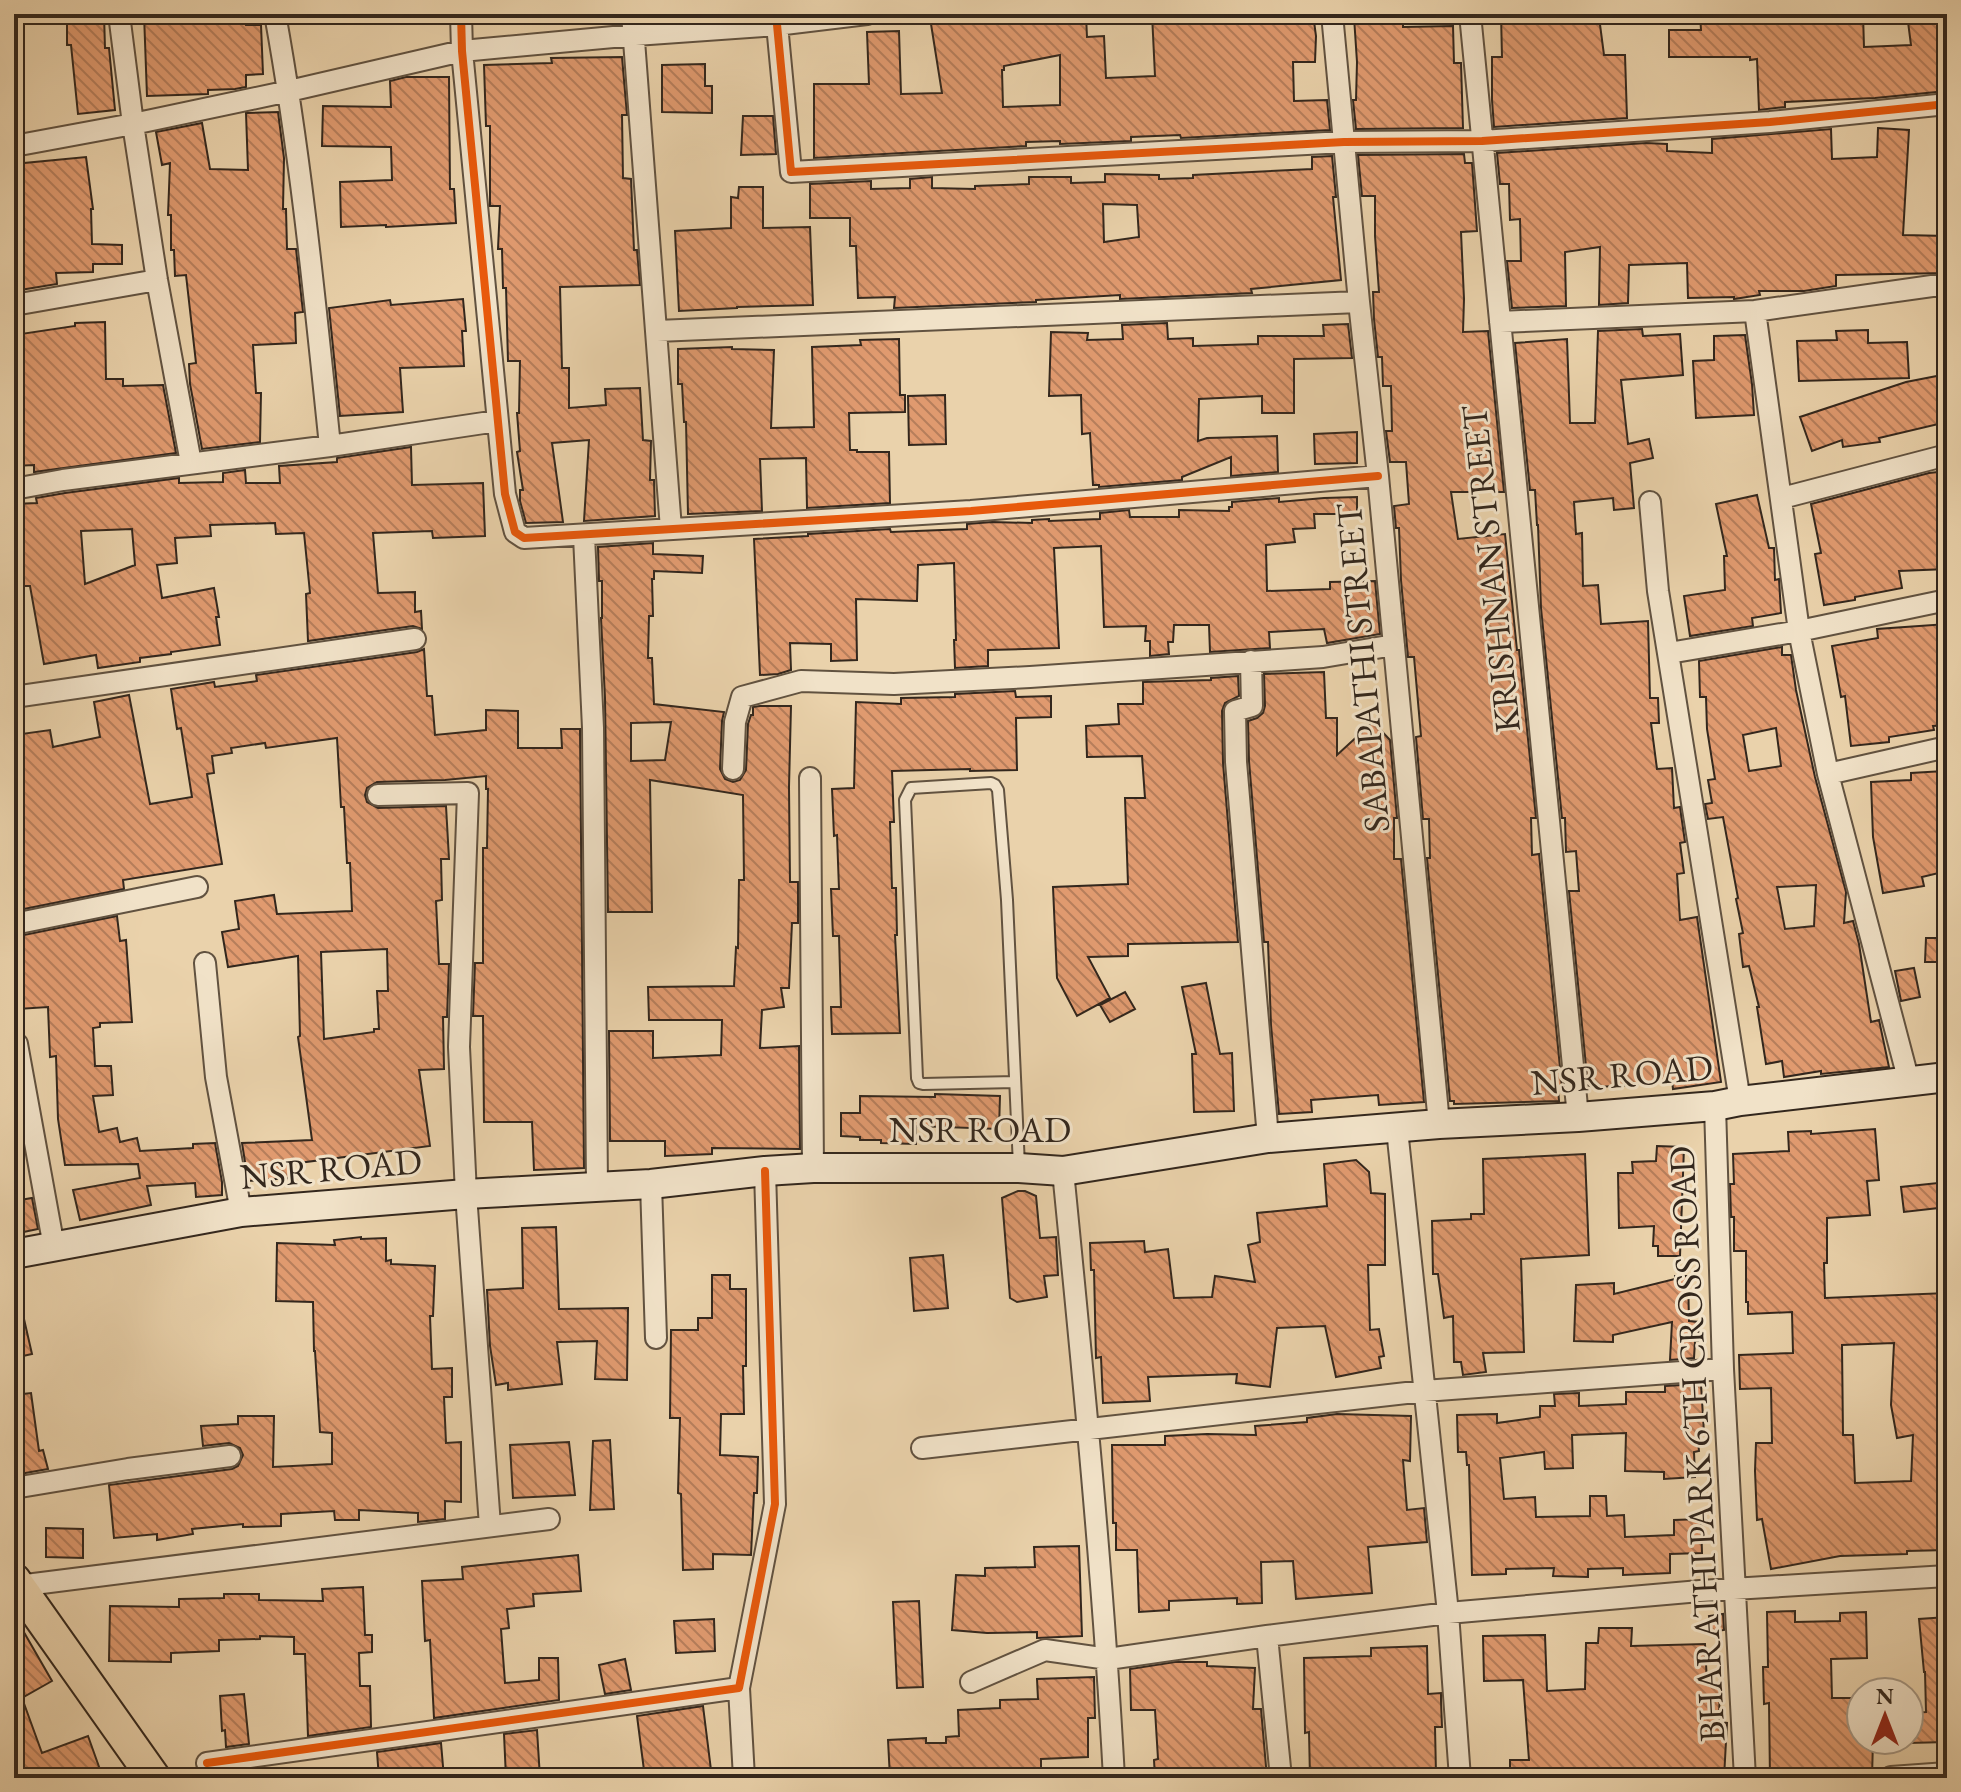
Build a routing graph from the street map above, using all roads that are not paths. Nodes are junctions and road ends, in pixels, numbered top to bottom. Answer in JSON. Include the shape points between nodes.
{"nodes":[{"id":1,"x":119,"y":14,"type":"edge"},
{"id":2,"x":275,"y":14,"type":"edge"},
{"id":3,"x":461,"y":14,"type":"edge"},
{"id":4,"x":867,"y":14,"type":"edge"},
{"id":5,"x":1332,"y":14,"type":"edge"},
{"id":6,"x":1470,"y":14,"type":"edge"},
{"id":7,"x":776,"y":20,"type":"edge"},
{"id":8,"x":634,"y":24,"type":"edge"},
{"id":9,"x":462,"y":51,"type":"junction"},
{"id":10,"x":289,"y":91,"type":"junction"},
{"id":11,"x":1947,"y":104,"type":"edge"},
{"id":12,"x":133,"y":124,"type":"junction"},
{"id":13,"x":1482,"y":141,"type":"junction"},
{"id":14,"x":1344,"y":142,"type":"junction"},
{"id":15,"x":14,"y":146,"type":"edge"},
{"id":16,"x":157,"y":280,"type":"junction"},
{"id":17,"x":1947,"y":286,"type":"edge"},
{"id":18,"x":1359,"y":302,"type":"junction"},
{"id":19,"x":14,"y":305,"type":"edge"},
{"id":20,"x":1755,"y":311,"type":"junction"},
{"id":21,"x":1500,"y":322,"type":"junction"},
{"id":22,"x":657,"y":331,"type":"junction"},
{"id":23,"x":497,"y":421,"type":"junction"},
{"id":24,"x":330,"y":446,"type":"junction"},
{"id":25,"x":1947,"y":455,"type":"edge"},
{"id":26,"x":191,"y":463,"type":"junction"},
{"id":27,"x":1378,"y":476,"type":"junction"},
{"id":28,"x":14,"y":489,"type":"edge"},
{"id":29,"x":1782,"y":498,"type":"junction"},
{"id":30,"x":1650,"y":502,"type":"dead end"},
{"id":31,"x":671,"y":529,"type":"junction"},
{"id":32,"x":584,"y":536,"type":"junction"},
{"id":33,"x":1947,"y":600,"type":"edge"},
{"id":34,"x":1799,"y":631,"type":"junction"},
{"id":35,"x":415,"y":639,"type":"dead end"},
{"id":36,"x":1394,"y":645,"type":"junction"},
{"id":37,"x":1669,"y":653,"type":"junction"},
{"id":38,"x":1251,"y":661,"type":"junction"},
{"id":39,"x":14,"y":697,"type":"edge"},
{"id":40,"x":1947,"y":747,"type":"edge"},
{"id":41,"x":733,"y":769,"type":"dead end"},
{"id":42,"x":1828,"y":774,"type":"junction"},
{"id":43,"x":810,"y":778,"type":"dead end"},
{"id":44,"x":378,"y":795,"type":"dead end"},
{"id":45,"x":197,"y":887,"type":"dead end"},
{"id":46,"x":14,"y":924,"type":"edge"},
{"id":47,"x":205,"y":963,"type":"dead end"},
{"id":48,"x":17,"y":1044,"type":"dead end"},
{"id":49,"x":1947,"y":1077,"type":"edge"},
{"id":50,"x":1015,"y":1082,"type":"junction"},
{"id":51,"x":1909,"y":1082,"type":"junction"},
{"id":52,"x":1727,"y":1104,"type":"junction"},
{"id":53,"x":1578,"y":1117,"type":"junction"},
{"id":54,"x":1439,"y":1124,"type":"junction"},
{"id":55,"x":1397,"y":1129,"type":"junction"},
{"id":56,"x":1268,"y":1138,"type":"junction"},
{"id":57,"x":813,"y":1168,"type":"junction"},
{"id":58,"x":1019,"y":1168,"type":"junction"},
{"id":59,"x":765,"y":1171,"type":"junction"},
{"id":60,"x":1063,"y":1171,"type":"junction"},
{"id":61,"x":651,"y":1184,"type":"junction"},
{"id":62,"x":597,"y":1187,"type":"junction"},
{"id":63,"x":466,"y":1194,"type":"junction"},
{"id":64,"x":241,"y":1212,"type":"junction"},
{"id":65,"x":54,"y":1247,"type":"junction"},
{"id":66,"x":14,"y":1254,"type":"edge"},
{"id":67,"x":656,"y":1338,"type":"dead end"},
{"id":68,"x":1723,"y":1369,"type":"junction"},
{"id":69,"x":1424,"y":1391,"type":"junction"},
{"id":70,"x":1088,"y":1428,"type":"junction"},
{"id":71,"x":922,"y":1448,"type":"dead end"},
{"id":72,"x":230,"y":1456,"type":"dead end"},
{"id":73,"x":14,"y":1488,"type":"edge"},
{"id":74,"x":549,"y":1519,"type":"dead end"},
{"id":75,"x":490,"y":1526,"type":"junction"},
{"id":76,"x":1947,"y":1576,"type":"edge"},
{"id":77,"x":16,"y":1583,"type":"edge"},
{"id":78,"x":1735,"y":1589,"type":"junction"},
{"id":79,"x":1448,"y":1613,"type":"junction"},
{"id":80,"x":1267,"y":1636,"type":"junction"},
{"id":81,"x":1108,"y":1659,"type":"junction"},
{"id":82,"x":971,"y":1682,"type":"dead end"},
{"id":83,"x":739,"y":1688,"type":"junction"},
{"id":84,"x":207,"y":1763,"type":"dead end"},
{"id":85,"x":1947,"y":1773,"type":"edge"},
{"id":86,"x":1891,"y":1777,"type":"edge"},
{"id":87,"x":154,"y":1778,"type":"edge"},
{"id":88,"x":744,"y":1778,"type":"edge"},
{"id":89,"x":1114,"y":1778,"type":"edge"},
{"id":90,"x":1281,"y":1778,"type":"edge"},
{"id":91,"x":1460,"y":1778,"type":"edge"},
{"id":92,"x":1745,"y":1778,"type":"edge"}],
"edges":[{"from":1,"to":12,"type":"street"},
{"from":2,"to":10,"type":"street"},
{"from":3,"to":9,"type":"street"},
{"from":4,"to":7,"type":"street"},
{"from":5,"to":14,"type":"street","name":"SABAPATHI STREET"},
{"from":6,"to":13,"type":"street","name":"KRISHNAN STREET"},
{"from":7,"to":8,"type":"street"},
{"from":7,"to":14,"type":"street","via":[[791,172]]},
{"from":8,"to":9,"type":"street"},
{"from":8,"to":22,"type":"street"},
{"from":9,"to":10,"type":"street"},
{"from":9,"to":23,"type":"street"},
{"from":10,"to":12,"type":"street"},
{"from":10,"to":24,"type":"street"},
{"from":11,"to":13,"type":"street"},
{"from":12,"to":15,"type":"street"},
{"from":12,"to":16,"type":"street"},
{"from":13,"to":14,"type":"street"},
{"from":13,"to":21,"type":"street","name":"KRISHNAN STREET"},
{"from":14,"to":18,"type":"street","name":"SABAPATHI STREET"},
{"from":16,"to":19,"type":"street"},
{"from":16,"to":26,"type":"street"},
{"from":17,"to":20,"type":"street"},
{"from":18,"to":22,"type":"street"},
{"from":18,"to":27,"type":"street","name":"SABAPATHI STREET"},
{"from":20,"to":21,"type":"street"},
{"from":20,"to":29,"type":"street"},
{"from":21,"to":53,"type":"street","name":"KRISHNAN STREET"},
{"from":22,"to":31,"type":"street"},
{"from":23,"to":24,"type":"street"},
{"from":23,"to":32,"type":"street","via":[[515,532],[524,538]]},
{"from":24,"to":26,"type":"street"},
{"from":25,"to":29,"type":"street"},
{"from":26,"to":28,"type":"street"},
{"from":27,"to":31,"type":"street","via":[[971,511]]},
{"from":27,"to":36,"type":"street","name":"SABAPATHI STREET"},
{"from":29,"to":34,"type":"street"},
{"from":30,"to":37,"type":"street","name":"BHARATHI PARK 6TH CROSS ROAD"},
{"from":31,"to":32,"type":"street"},
{"from":32,"to":62,"type":"street","via":[[593,728]]},
{"from":33,"to":34,"type":"street"},
{"from":34,"to":37,"type":"street"},
{"from":34,"to":42,"type":"street"},
{"from":35,"to":39,"type":"street"},
{"from":36,"to":38,"type":"street","via":[[1323,657]]},
{"from":36,"to":54,"type":"street","name":"SABAPATHI STREET"},
{"from":37,"to":52,"type":"street","name":"BHARATHI PARK 6TH CROSS ROAD"},
{"from":38,"to":41,"type":"street","via":[[894,684],[801,681],[742,697]]},
{"from":38,"to":56,"type":"street","via":[[1252,706],[1235,711],[1236,762]]},
{"from":40,"to":42,"type":"street"},
{"from":42,"to":51,"type":"street"},
{"from":43,"to":57,"type":"street"},
{"from":44,"to":63,"type":"street","via":[[468,793],[459,1047]]},
{"from":45,"to":46,"type":"street"},
{"from":47,"to":64,"type":"street","via":[[216,1077]]},
{"from":48,"to":65,"type":"street"},
{"from":49,"to":51,"type":"main road","name":"NSR ROAD"},
{"from":50,"to":50,"type":"lane","via":[[998,790],[991,783],[911,788],[905,800],[917,1078],[923,1084]]},
{"from":50,"to":58,"type":"lane"},
{"from":51,"to":52,"type":"main road","name":"NSR ROAD"},
{"from":52,"to":53,"type":"main road","name":"NSR ROAD"},
{"from":52,"to":68,"type":"street","name":"BHARATHI PARK 6TH CROSS ROAD"},
{"from":53,"to":54,"type":"main road","name":"NSR ROAD"},
{"from":54,"to":55,"type":"main road","name":"NSR ROAD"},
{"from":55,"to":56,"type":"main road","name":"NSR ROAD"},
{"from":55,"to":69,"type":"street"},
{"from":56,"to":60,"type":"main road","name":"NSR ROAD"},
{"from":57,"to":58,"type":"main road","name":"NSR ROAD"},
{"from":57,"to":59,"type":"main road","name":"NSR ROAD"},
{"from":58,"to":60,"type":"main road","name":"NSR ROAD"},
{"from":59,"to":61,"type":"main road","name":"NSR ROAD"},
{"from":59,"to":83,"type":"street","via":[[775,1504]]},
{"from":60,"to":70,"type":"street"},
{"from":61,"to":62,"type":"main road","name":"NSR ROAD"},
{"from":61,"to":67,"type":"street"},
{"from":62,"to":63,"type":"main road","name":"NSR ROAD"},
{"from":63,"to":64,"type":"main road","name":"NSR ROAD"},
{"from":63,"to":75,"type":"street"},
{"from":64,"to":65,"type":"main road","name":"NSR ROAD"},
{"from":65,"to":66,"type":"main road","name":"NSR ROAD"},
{"from":68,"to":69,"type":"street"},
{"from":68,"to":78,"type":"street","name":"BHARATHI PARK 6TH CROSS ROAD"},
{"from":69,"to":70,"type":"street"},
{"from":69,"to":79,"type":"street"},
{"from":70,"to":71,"type":"street"},
{"from":70,"to":81,"type":"street"},
{"from":72,"to":73,"type":"street"},
{"from":74,"to":75,"type":"street"},
{"from":75,"to":77,"type":"street"},
{"from":76,"to":78,"type":"street"},
{"from":77,"to":87,"type":"main road"},
{"from":78,"to":79,"type":"street"},
{"from":78,"to":92,"type":"street","name":"BHARATHI PARK 6TH CROSS ROAD"},
{"from":79,"to":80,"type":"street"},
{"from":79,"to":91,"type":"street"},
{"from":80,"to":81,"type":"street"},
{"from":80,"to":90,"type":"street"},
{"from":81,"to":82,"type":"street","via":[[1045,1650]]},
{"from":81,"to":89,"type":"street"},
{"from":83,"to":84,"type":"street"},
{"from":83,"to":88,"type":"street"},
{"from":85,"to":86,"type":"street"}]}
